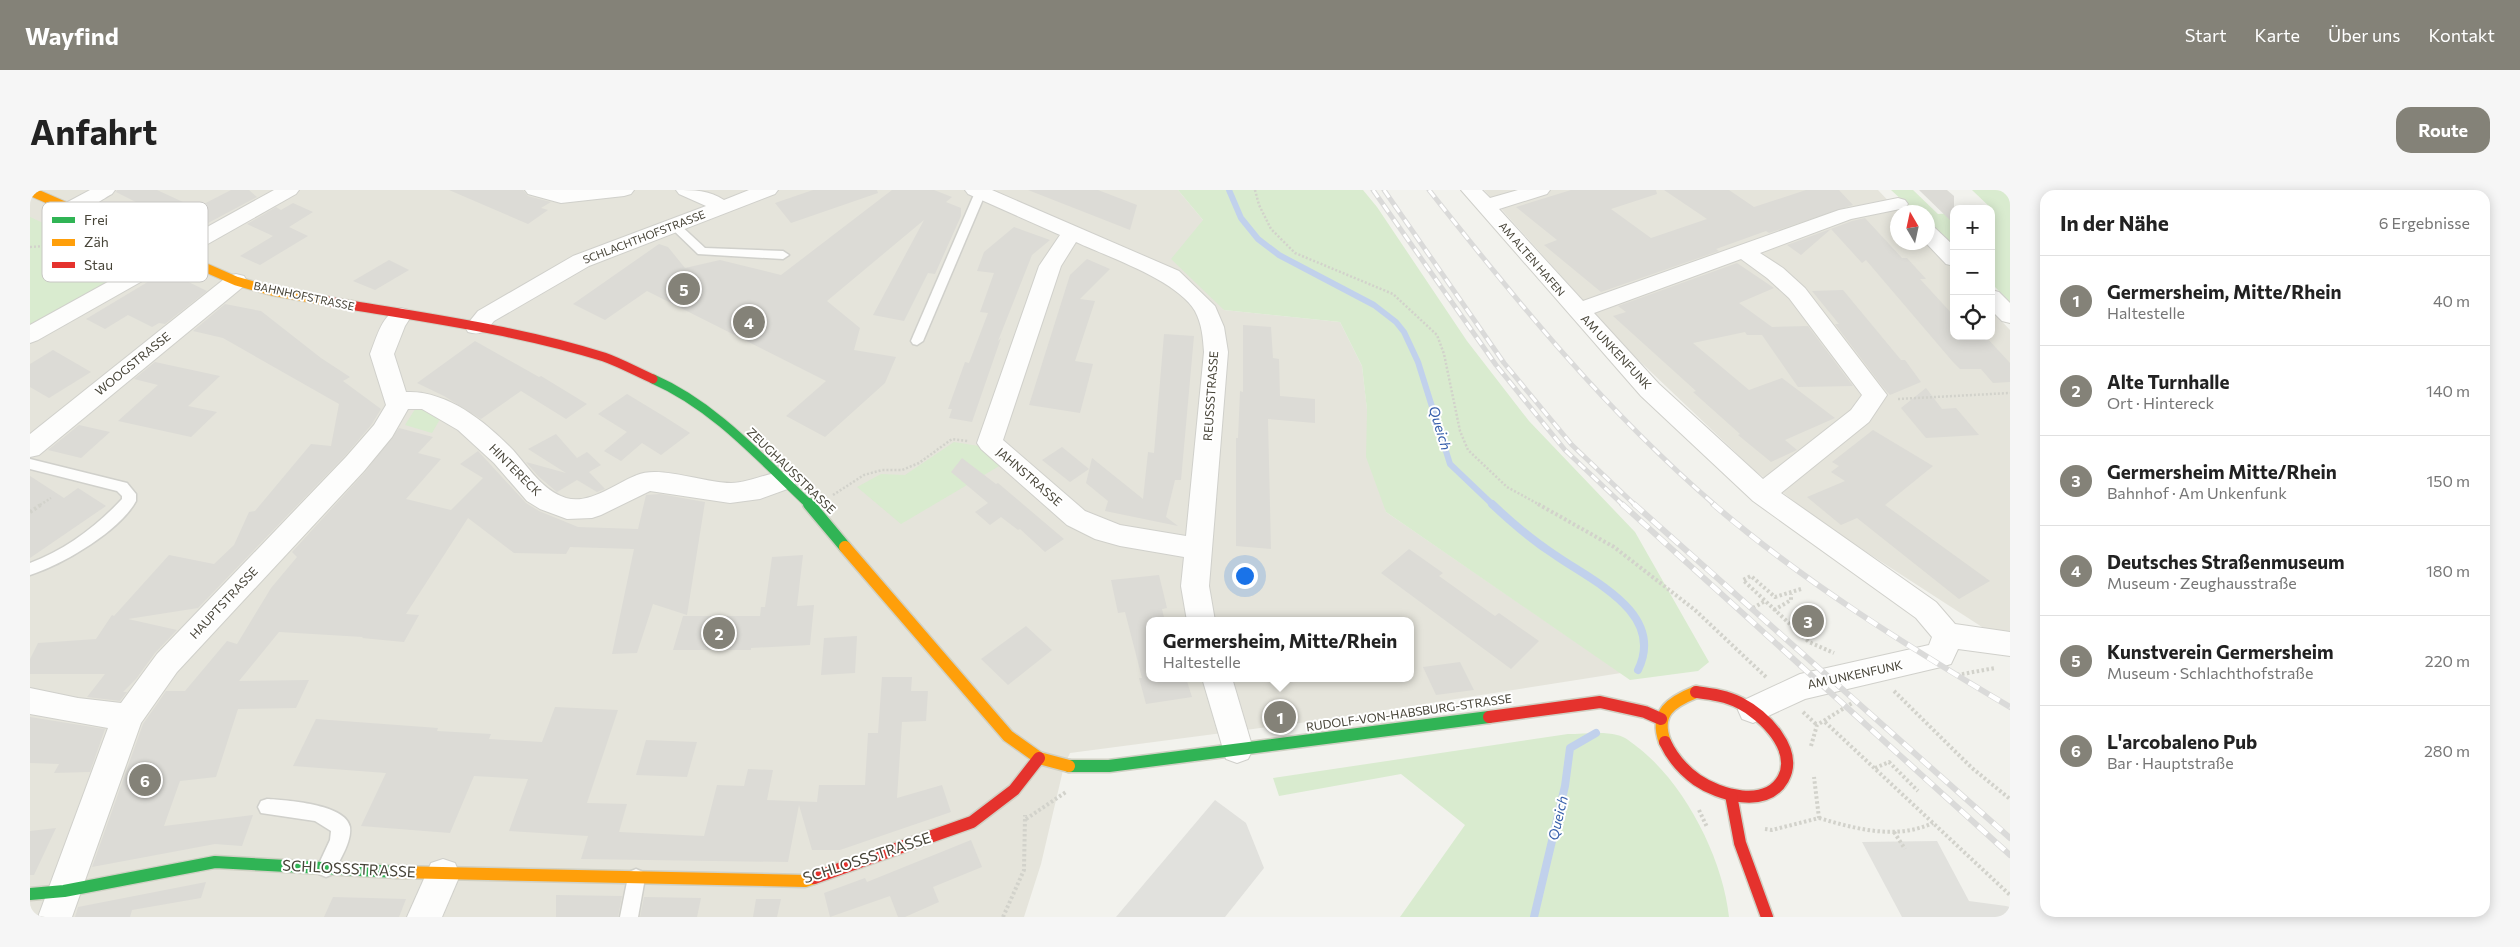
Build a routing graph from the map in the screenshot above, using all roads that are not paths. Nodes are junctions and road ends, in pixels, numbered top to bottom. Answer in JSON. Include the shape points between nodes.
{"nodes":[{"id":1,"x":105,"y":190,"type":"edge"},
{"id":2,"x":289,"y":190,"type":"edge"},
{"id":3,"x":535,"y":190,"type":"edge"},
{"id":4,"x":624,"y":190,"type":"edge"},
{"id":5,"x":686,"y":190,"type":"edge"},
{"id":6,"x":768,"y":190,"type":"edge"},
{"id":7,"x":1471,"y":190,"type":"edge"},
{"id":8,"x":1540,"y":190,"type":"edge"},
{"id":9,"x":30,"y":191,"type":"edge"},
{"id":10,"x":977,"y":191,"type":"edge"},
{"id":11,"x":54,"y":202,"type":"edge"},
{"id":12,"x":82,"y":202,"type":"edge"},
{"id":13,"x":1897,"y":202,"type":"edge"},
{"id":14,"x":1486,"y":206,"type":"junction"},
{"id":15,"x":720,"y":207,"type":"junction"},
{"id":16,"x":674,"y":225,"type":"junction"},
{"id":17,"x":1072,"y":232,"type":"junction"},
{"id":18,"x":208,"y":235,"type":"edge"},
{"id":19,"x":1935,"y":240,"type":"edge"},
{"id":20,"x":1745,"y":252,"type":"junction"},
{"id":21,"x":783,"y":255,"type":"dead end"},
{"id":22,"x":1950,"y":255,"type":"edge"},
{"id":23,"x":208,"y":269,"type":"edge"},
{"id":24,"x":236,"y":281,"type":"junction"},
{"id":25,"x":123,"y":282,"type":"edge"},
{"id":26,"x":1995,"y":301,"type":"edge"},
{"id":27,"x":1578,"y":311,"type":"junction"},
{"id":28,"x":401,"y":315,"type":"junction"},
{"id":29,"x":2010,"y":316,"type":"edge"},
{"id":30,"x":476,"y":327,"type":"junction"},
{"id":31,"x":30,"y":334,"type":"edge"},
{"id":32,"x":918,"y":341,"type":"dead end"},
{"id":33,"x":397,"y":401,"type":"junction"},
{"id":34,"x":30,"y":448,"type":"edge"},
{"id":35,"x":30,"y":464,"type":"edge"},
{"id":36,"x":784,"y":480,"type":"junction"},
{"id":37,"x":1762,"y":494,"type":"junction"},
{"id":38,"x":1198,"y":548,"type":"junction"},
{"id":39,"x":30,"y":569,"type":"edge"},
{"id":40,"x":1200,"y":617,"type":"edge"},
{"id":41,"x":1947,"y":635,"type":"junction"},
{"id":42,"x":2010,"y":644,"type":"edge"},
{"id":43,"x":1218,"y":682,"type":"edge"},
{"id":44,"x":30,"y":701,"type":"edge"},
{"id":45,"x":1753,"y":710,"type":"junction"},
{"id":46,"x":128,"y":717,"type":"junction"},
{"id":47,"x":1661,"y":719,"type":"junction"},
{"id":48,"x":1236,"y":749,"type":"junction"},
{"id":49,"x":1039,"y":758,"type":"junction"},
{"id":50,"x":1730,"y":795,"type":"junction"},
{"id":51,"x":267,"y":807,"type":"dead end"},
{"id":52,"x":326,"y":868,"type":"junction"},
{"id":53,"x":443,"y":875,"type":"junction"},
{"id":54,"x":636,"y":878,"type":"junction"},
{"id":55,"x":64,"y":891,"type":"junction"},
{"id":56,"x":30,"y":894,"type":"edge"},
{"id":57,"x":55,"y":917,"type":"edge"},
{"id":58,"x":424,"y":917,"type":"edge"},
{"id":59,"x":629,"y":917,"type":"edge"},
{"id":60,"x":1767,"y":917,"type":"edge"}],
"edges":[{"from":1,"to":12,"type":"street"},
{"from":2,"to":18,"type":"street"},
{"from":3,"to":4,"type":"street","via":[[561,198]]},
{"from":5,"to":15,"type":"street","via":[[709,198]]},
{"from":6,"to":15,"type":"street","name":"SCHLACHTHOFSTRASSE"},
{"from":7,"to":14,"type":"street","name":"AM ALTEN HAFEN"},
{"from":8,"to":14,"type":"street","name":"AM ALTEN HAFEN"},
{"from":9,"to":11,"type":"street","name":"BAHNHOFSTRASSE"},
{"from":10,"to":17,"type":"street","name":"REUSSSTRASSE"},
{"from":10,"to":32,"type":"lane","name":"REUSSSTRASSE"},
{"from":13,"to":20,"type":"street","name":"AM UNKENFUNK","via":[[1846,214]]},
{"from":14,"to":27,"type":"street","name":"AM ALTEN HAFEN"},
{"from":15,"to":16,"type":"street","name":"SCHLACHTHOFSTRASSE"},
{"from":16,"to":21,"type":"lane","via":[[702,251]]},
{"from":16,"to":30,"type":"street","name":"SCHLACHTHOFSTRASSE","via":[[581,261],[486,316]]},
{"from":17,"to":38,"type":"street","name":"REUSSSTRASSE","via":[[1171,276],[1204,306],[1213,326],[1216,352]]},
{"from":17,"to":38,"type":"street","name":"JAHNSTRASSE","via":[[1050,266],[990,443],[1090,527],[1125,537]]},
{"from":19,"to":22,"type":"street"},
{"from":20,"to":27,"type":"street","name":"AM UNKENFUNK"},
{"from":20,"to":37,"type":"street","via":[[1797,293],[1875,395],[1860,416]]},
{"from":23,"to":24,"type":"street","name":"BAHNHOFSTRASSE"},
{"from":24,"to":28,"type":"street","name":"BAHNHOFSTRASSE","via":[[272,291]]},
{"from":24,"to":34,"type":"street","name":"WOOGSTRASSE"},
{"from":25,"to":31,"type":"street"},
{"from":26,"to":29,"type":"street"},
{"from":27,"to":37,"type":"street","name":"AM UNKENFUNK","via":[[1650,390]]},
{"from":28,"to":30,"type":"street","name":"BAHNHOFSTRASSE"},
{"from":28,"to":33,"type":"street","via":[[394,323],[382,354]]},
{"from":30,"to":36,"type":"street","name":"ZEUGHAUSSTRASSE","via":[[606,358],[669,386],[711,414]]},
{"from":33,"to":36,"type":"street","name":"HINTERECK","via":[[430,402],[467,424],[503,456],[536,494],[567,509],[592,508],[647,480],[730,493],[760,489]]},
{"from":33,"to":46,"type":"street","name":"HAUPTSTRASSE","via":[[398,405],[383,431],[355,464],[167,662]]},
{"from":35,"to":39,"type":"lane","via":[[122,487],[129,494],[129,501],[112,519],[60,556]]},
{"from":36,"to":49,"type":"street","name":"ZEUGHAUSSTRASSE","via":[[813,508],[994,722]]},
{"from":37,"to":41,"type":"street","name":"AM UNKENFUNK","via":[[1926,610]]},
{"from":38,"to":40,"type":"street","name":"REUSSSTRASSE","via":[[1195,586]]},
{"from":41,"to":42,"type":"street"},
{"from":41,"to":45,"type":"street","name":"AM UNKENFUNK","via":[[1941,655],[1800,687]]},
{"from":43,"to":48,"type":"street"},
{"from":44,"to":46,"type":"street"},
{"from":45,"to":47,"type":"street","via":[[1728,698],[1696,692],[1680,696],[1668,704]]},
{"from":45,"to":50,"type":"street","via":[[1769,724],[1780,740],[1786,757],[1786,772],[1779,784],[1767,793]]},
{"from":46,"to":55,"type":"street","name":"HAUPTSTRASSE"},
{"from":47,"to":48,"type":"street","name":"RUDOLF-VON-HABSBURG-STRASSE","via":[[1600,702]]},
{"from":47,"to":50,"type":"street","via":[[1666,747],[1677,763],[1692,777]]},
{"from":48,"to":49,"type":"street","name":"RUDOLF-VON-HABSBURG-STRASSE","via":[[1087,767],[1064,766]]},
{"from":49,"to":54,"type":"street","name":"SCHLOSSSTRASSE","via":[[1014,790],[972,822],[805,881]]},
{"from":50,"to":60,"type":"street","via":[[1740,843]]},
{"from":51,"to":52,"type":"lane","via":[[318,812],[341,827],[339,841]]},
{"from":52,"to":53,"type":"street","name":"SCHLOSSSTRASSE"},
{"from":52,"to":55,"type":"street","name":"SCHLOSSSTRASSE","via":[[215,862]]},
{"from":53,"to":54,"type":"street","name":"SCHLOSSSTRASSE"},
{"from":53,"to":58,"type":"street"},
{"from":54,"to":59,"type":"lane"},
{"from":55,"to":56,"type":"street","name":"SCHLOSSSTRASSE"},
{"from":55,"to":57,"type":"street","name":"HAUPTSTRASSE"}]}
